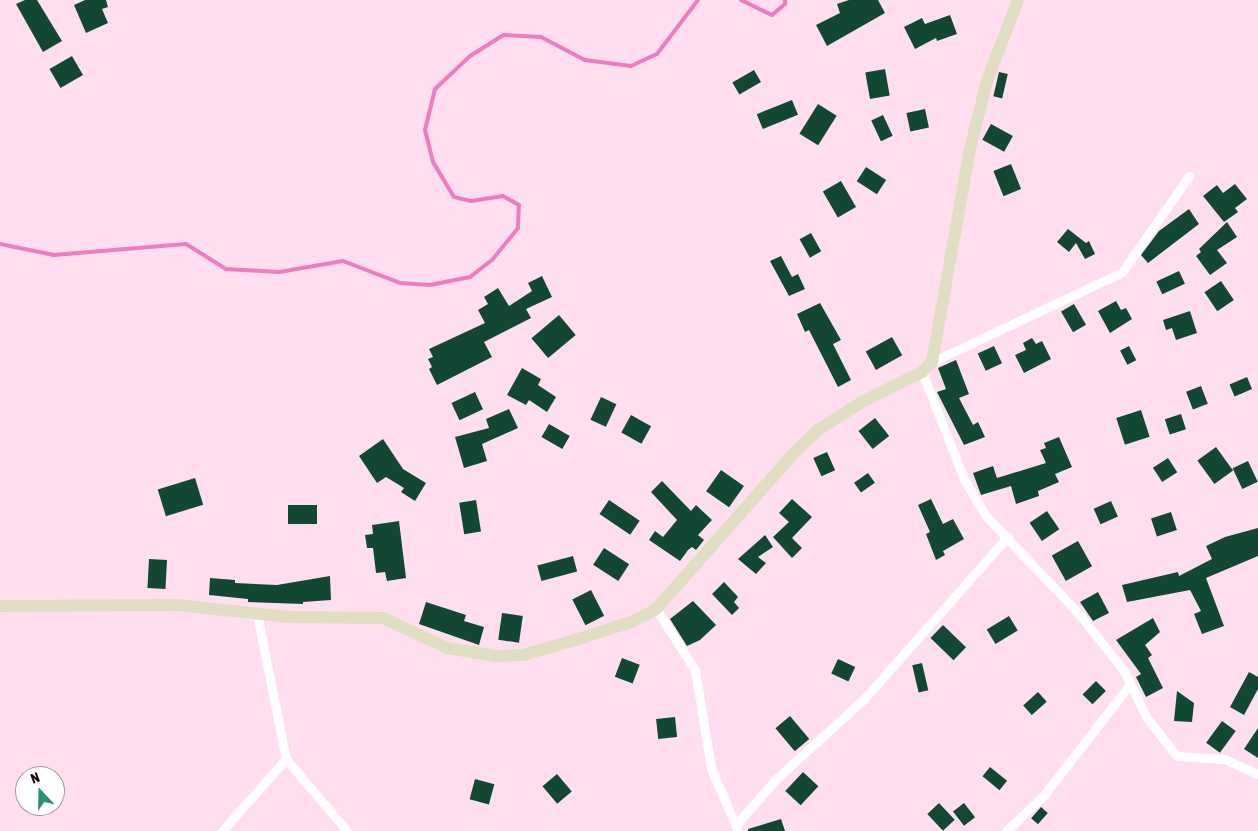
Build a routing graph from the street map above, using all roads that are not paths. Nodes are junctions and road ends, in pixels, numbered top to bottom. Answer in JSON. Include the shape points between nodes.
{"nodes":[{"id":1,"x":1018,"y":0,"type":"edge"},
{"id":2,"x":1188,"y":176,"type":"dead end"},
{"id":3,"x":927,"y":367,"type":"junction"},
{"id":4,"x":1008,"y":536,"type":"junction"},
{"id":5,"x":0,"y":606,"type":"edge"},
{"id":6,"x":656,"y":609,"type":"junction"},
{"id":7,"x":257,"y":614,"type":"junction"},
{"id":8,"x":1130,"y":684,"type":"junction"},
{"id":9,"x":286,"y":759,"type":"junction"},
{"id":10,"x":1258,"y":774,"type":"edge"},
{"id":11,"x":737,"y":828,"type":"edge"},
{"id":12,"x":222,"y":831,"type":"edge"},
{"id":13,"x":347,"y":831,"type":"edge"},
{"id":14,"x":1006,"y":831,"type":"edge"}],
"edges":[{"from":1,"to":3,"type":"street","via":[[988,81],[970,149]]},
{"from":2,"to":3,"type":"street","via":[[1122,272]]},
{"from":3,"to":4,"type":"street","via":[[965,481],[986,516]]},
{"from":3,"to":6,"type":"street","via":[[818,430]]},
{"from":4,"to":8,"type":"street","via":[[1080,616],[1124,671]]},
{"from":4,"to":11,"type":"street","via":[[864,699],[776,779]]},
{"from":5,"to":7,"type":"street","via":[[178,605]]},
{"from":6,"to":7,"type":"street","via":[[631,622],[523,655],[496,656],[447,648],[383,618]]},
{"from":6,"to":11,"type":"street","via":[[695,670],[711,768]]},
{"from":7,"to":9,"type":"street"},
{"from":8,"to":10,"type":"street","via":[[1147,718],[1178,756],[1224,759]]},
{"from":8,"to":14,"type":"street","via":[[1044,794]]},
{"from":9,"to":12,"type":"street"},
{"from":9,"to":13,"type":"street"}]}
